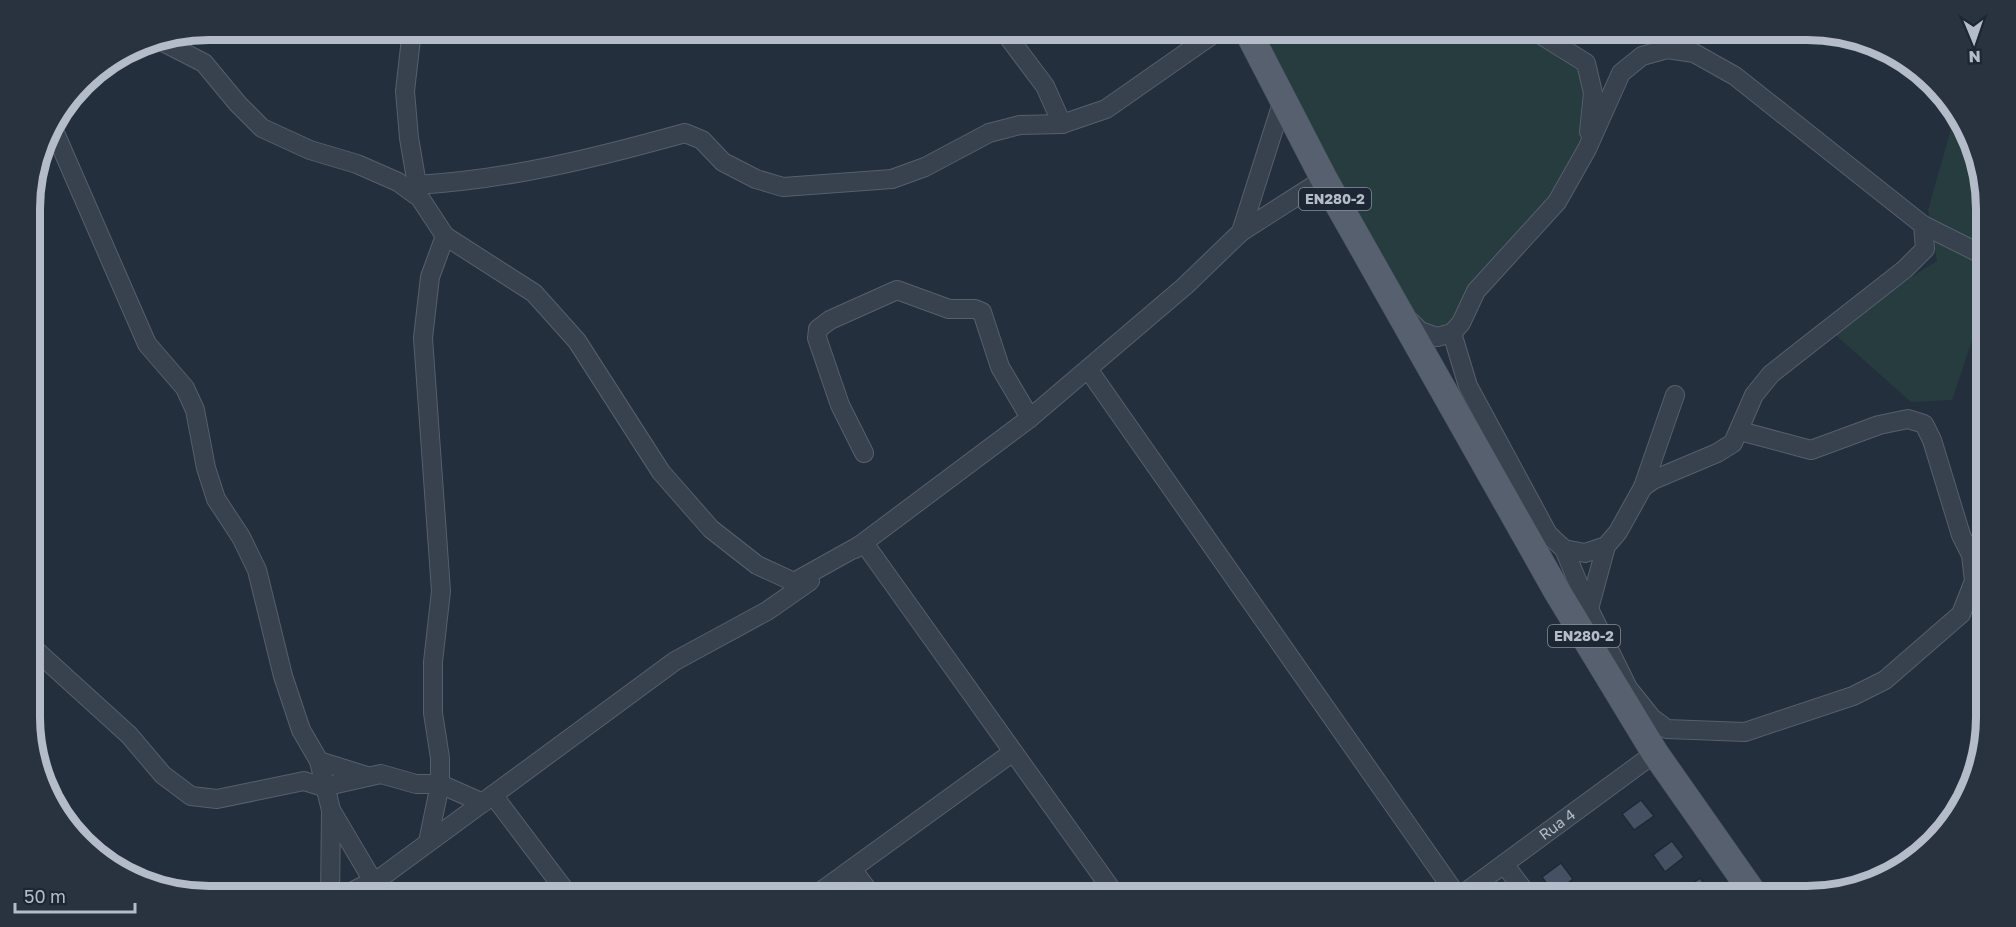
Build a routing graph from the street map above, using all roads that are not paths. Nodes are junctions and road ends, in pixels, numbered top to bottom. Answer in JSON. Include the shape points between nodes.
{"nodes":[{"id":1,"x":1011,"y":40,"type":"edge"},
{"id":2,"x":1204,"y":40,"type":"edge"},
{"id":3,"x":1252,"y":40,"type":"edge"},
{"id":4,"x":1549,"y":40,"type":"edge"},
{"id":5,"x":411,"y":41,"type":"edge"},
{"id":6,"x":170,"y":46,"type":"edge"},
{"id":7,"x":1282,"y":100,"type":"junction"},
{"id":8,"x":1062,"y":124,"type":"junction"},
{"id":9,"x":57,"y":137,"type":"edge"},
{"id":10,"x":1587,"y":149,"type":"junction"},
{"id":11,"x":1324,"y":179,"type":"junction"},
{"id":12,"x":419,"y":192,"type":"junction"},
{"id":13,"x":1923,"y":225,"type":"junction"},
{"id":14,"x":1241,"y":232,"type":"junction"},
{"id":15,"x":445,"y":236,"type":"junction"},
{"id":16,"x":1976,"y":252,"type":"edge"},
{"id":17,"x":1397,"y":308,"type":"junction"},
{"id":18,"x":1452,"y":333,"type":"junction"},
{"id":19,"x":1088,"y":369,"type":"junction"},
{"id":20,"x":1675,"y":395,"type":"dead end"},
{"id":21,"x":1030,"y":418,"type":"junction"},
{"id":22,"x":1740,"y":431,"type":"junction"},
{"id":23,"x":864,"y":453,"type":"dead end"},
{"id":24,"x":1643,"y":487,"type":"junction"},
{"id":25,"x":864,"y":543,"type":"junction"},
{"id":26,"x":1606,"y":546,"type":"junction"},
{"id":27,"x":1564,"y":549,"type":"junction"},
{"id":28,"x":1589,"y":609,"type":"junction"},
{"id":29,"x":40,"y":654,"type":"edge"},
{"id":30,"x":1013,"y":752,"type":"junction"},
{"id":31,"x":1655,"y":753,"type":"junction"},
{"id":32,"x":319,"y":761,"type":"junction"},
{"id":33,"x":367,"y":776,"type":"junction"},
{"id":34,"x":440,"y":784,"type":"junction"},
{"id":35,"x":323,"y":787,"type":"junction"},
{"id":36,"x":488,"y":799,"type":"junction"},
{"id":37,"x":331,"y":810,"type":"junction"},
{"id":38,"x":428,"y":842,"type":"junction"},
{"id":39,"x":1504,"y":864,"type":"junction"},
{"id":40,"x":852,"y":869,"type":"junction"},
{"id":41,"x":374,"y":881,"type":"junction"},
{"id":42,"x":330,"y":886,"type":"edge"},
{"id":43,"x":364,"y":886,"type":"edge"},
{"id":44,"x":561,"y":886,"type":"edge"},
{"id":45,"x":828,"y":886,"type":"edge"},
{"id":46,"x":865,"y":886,"type":"edge"},
{"id":47,"x":1109,"y":886,"type":"edge"},
{"id":48,"x":1450,"y":886,"type":"edge"},
{"id":49,"x":1473,"y":886,"type":"edge"},
{"id":50,"x":1521,"y":886,"type":"edge"},
{"id":51,"x":1748,"y":886,"type":"edge"}],
"edges":[{"from":1,"to":8,"type":"street","via":[[1045,86]]},
{"from":2,"to":8,"type":"street","via":[[1106,109]]},
{"from":3,"to":7,"type":"main road","number":"EN280-2"},
{"from":4,"to":10,"type":"street","via":[[1586,63],[1593,93]]},
{"from":5,"to":12,"type":"street","via":[[405,91]]},
{"from":6,"to":12,"type":"street","via":[[204,63],[262,128]]},
{"from":7,"to":11,"type":"main road","number":"EN280-2"},
{"from":7,"to":14,"type":"street"},
{"from":8,"to":12,"type":"street","via":[[1020,125],[988,133],[925,167],[892,179],[783,187],[723,162],[702,140],[685,133],[537,171]]},
{"from":9,"to":32,"type":"street","via":[[147,344],[185,388],[195,410],[216,499],[257,570],[300,730]]},
{"from":10,"to":13,"type":"street","via":[[1621,73],[1642,56],[1667,50],[1694,53],[1735,76]]},
{"from":10,"to":18,"type":"street","via":[[1557,202],[1476,291]]},
{"from":11,"to":14,"type":"street"},
{"from":11,"to":17,"type":"main road","number":"EN280-2"},
{"from":12,"to":15,"type":"street"},
{"from":13,"to":16,"type":"street"},
{"from":13,"to":22,"type":"street","via":[[1925,249],[1771,374],[1754,394]]},
{"from":14,"to":19,"type":"street"},
{"from":15,"to":25,"type":"street","via":[[534,293],[577,341],[661,472],[711,529],[757,565],[794,582]]},
{"from":15,"to":34,"type":"street","via":[[430,277],[423,338],[440,563],[433,713]]},
{"from":17,"to":18,"type":"street","via":[[1420,331],[1437,337]]},
{"from":17,"to":31,"type":"main road","number":"EN280-2","via":[[1558,593]]},
{"from":18,"to":27,"type":"street","via":[[1467,386],[1548,534]]},
{"from":19,"to":21,"type":"street"},
{"from":19,"to":48,"type":"street"},
{"from":20,"to":24,"type":"street"},
{"from":21,"to":23,"type":"street","via":[[1000,367],[982,312],[949,309],[897,290],[818,329],[817,338],[840,405]]},
{"from":21,"to":25,"type":"street"},
{"from":22,"to":24,"type":"street","via":[[1733,443],[1717,453]]},
{"from":22,"to":28,"type":"street","via":[[1811,450],[1879,425],[1908,419],[1924,424],[1971,555],[1974,581],[1961,614],[1885,680],[1853,696],[1745,732],[1667,729],[1652,718],[1628,687]]},
{"from":24,"to":26,"type":"street"},
{"from":25,"to":30,"type":"street"},
{"from":25,"to":36,"type":"street","via":[[768,611],[675,661]]},
{"from":26,"to":27,"type":"street","via":[[1585,554]]},
{"from":26,"to":28,"type":"street"},
{"from":27,"to":28,"type":"street"},
{"from":29,"to":35,"type":"street","via":[[129,735],[163,775],[191,796],[217,799],[304,781]]},
{"from":30,"to":40,"type":"street"},
{"from":30,"to":47,"type":"street"},
{"from":31,"to":39,"type":"street","name":"Rua 4"},
{"from":31,"to":51,"type":"main road","number":"EN280-2"},
{"from":32,"to":33,"type":"street"},
{"from":32,"to":35,"type":"street"},
{"from":33,"to":34,"type":"street","via":[[381,774],[416,783]]},
{"from":33,"to":35,"type":"street"},
{"from":34,"to":36,"type":"street"},
{"from":34,"to":38,"type":"street"},
{"from":35,"to":37,"type":"street"},
{"from":36,"to":38,"type":"street"},
{"from":36,"to":44,"type":"street"},
{"from":37,"to":41,"type":"street"},
{"from":37,"to":42,"type":"street"},
{"from":38,"to":41,"type":"street"},
{"from":39,"to":49,"type":"street","name":"Rua 4"},
{"from":39,"to":50,"type":"street"},
{"from":40,"to":45,"type":"street"},
{"from":40,"to":46,"type":"street"},
{"from":41,"to":43,"type":"street"}]}
